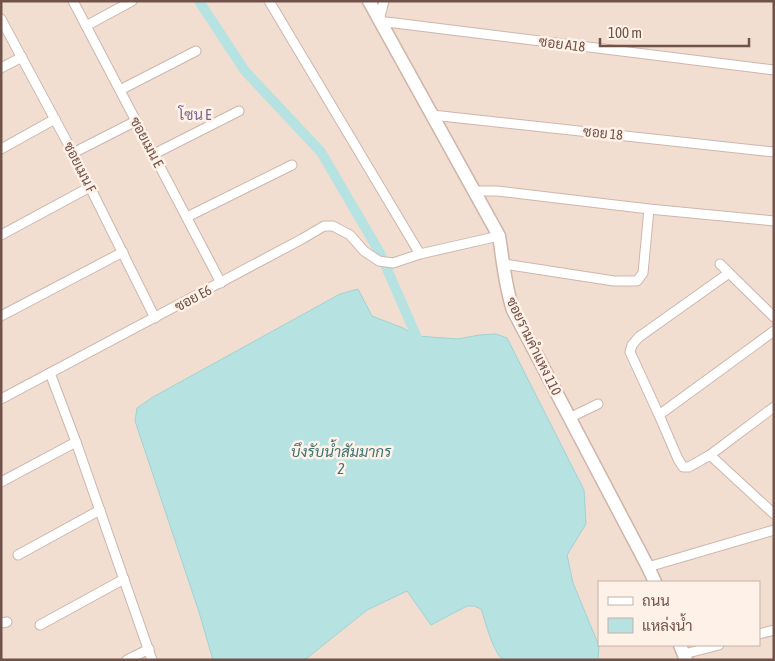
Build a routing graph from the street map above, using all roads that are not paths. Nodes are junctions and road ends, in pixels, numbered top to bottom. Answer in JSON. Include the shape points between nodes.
{"nodes":[{"id":1,"x":73,"y":1,"type":"edge"},
{"id":2,"x":132,"y":1,"type":"edge"},
{"id":3,"x":269,"y":1,"type":"edge"},
{"id":4,"x":369,"y":1,"type":"edge"},
{"id":5,"x":384,"y":1,"type":"edge"},
{"id":6,"x":1,"y":19,"type":"edge"},
{"id":7,"x":380,"y":23,"type":"junction"},
{"id":8,"x":86,"y":26,"type":"junction"},
{"id":9,"x":196,"y":51,"type":"dead end"},
{"id":10,"x":22,"y":57,"type":"junction"},
{"id":11,"x":1,"y":68,"type":"edge"},
{"id":12,"x":774,"y":70,"type":"edge"},
{"id":13,"x":120,"y":90,"type":"junction"},
{"id":14,"x":239,"y":111,"type":"dead end"},
{"id":15,"x":432,"y":114,"type":"junction"},
{"id":16,"x":55,"y":119,"type":"junction"},
{"id":17,"x":136,"y":121,"type":"junction"},
{"id":18,"x":1,"y":149,"type":"edge"},
{"id":19,"x":774,"y":152,"type":"edge"},
{"id":20,"x":73,"y":153,"type":"junction"},
{"id":21,"x":154,"y":154,"type":"junction"},
{"id":22,"x":292,"y":165,"type":"dead end"},
{"id":23,"x":90,"y":187,"type":"junction"},
{"id":24,"x":474,"y":191,"type":"junction"},
{"id":25,"x":649,"y":209,"type":"junction"},
{"id":26,"x":187,"y":217,"type":"junction"},
{"id":27,"x":774,"y":222,"type":"edge"},
{"id":28,"x":1,"y":234,"type":"edge"},
{"id":29,"x":499,"y":236,"type":"junction"},
{"id":30,"x":123,"y":252,"type":"junction"},
{"id":31,"x":420,"y":254,"type":"junction"},
{"id":32,"x":504,"y":264,"type":"junction"},
{"id":33,"x":720,"y":264,"type":"dead end"},
{"id":34,"x":729,"y":273,"type":"junction"},
{"id":35,"x":221,"y":283,"type":"junction"},
{"id":36,"x":1,"y":316,"type":"edge"},
{"id":37,"x":774,"y":317,"type":"edge"},
{"id":38,"x":155,"y":318,"type":"junction"},
{"id":39,"x":774,"y":331,"type":"edge"},
{"id":40,"x":50,"y":374,"type":"junction"},
{"id":41,"x":1,"y":399,"type":"edge"},
{"id":42,"x":598,"y":404,"type":"dead end"},
{"id":43,"x":771,"y":413,"type":"edge"},
{"id":44,"x":659,"y":415,"type":"junction"},
{"id":45,"x":569,"y":418,"type":"junction"},
{"id":46,"x":76,"y":442,"type":"junction"},
{"id":47,"x":710,"y":455,"type":"junction"},
{"id":48,"x":1,"y":482,"type":"edge"},
{"id":49,"x":100,"y":510,"type":"junction"},
{"id":50,"x":774,"y":514,"type":"edge"},
{"id":51,"x":774,"y":530,"type":"edge"},
{"id":52,"x":18,"y":555,"type":"dead end"},
{"id":53,"x":648,"y":567,"type":"junction"},
{"id":54,"x":124,"y":579,"type":"junction"},
{"id":55,"x":655,"y":581,"type":"edge"},
{"id":56,"x":40,"y":625,"type":"dead end"},
{"id":57,"x":774,"y":630,"type":"edge"},
{"id":58,"x":760,"y":634,"type":"edge"},
{"id":59,"x":715,"y":646,"type":"edge"},
{"id":60,"x":148,"y":649,"type":"junction"},
{"id":61,"x":683,"y":653,"type":"edge"},
{"id":62,"x":127,"y":660,"type":"edge"},
{"id":63,"x":152,"y":660,"type":"edge"}],
"edges":[{"from":1,"to":8,"type":"street","name":"ซอยเมน E"},
{"from":2,"to":8,"type":"street"},
{"from":3,"to":31,"type":"street"},
{"from":4,"to":7,"type":"street","name":"ซอยรามคำแหง 110"},
{"from":5,"to":7,"type":"street"},
{"from":6,"to":10,"type":"street","name":"ซอยเมน F"},
{"from":7,"to":12,"type":"street","name":"ซอย A18"},
{"from":7,"to":15,"type":"street","name":"ซอยรามคำแหง 110"},
{"from":8,"to":13,"type":"street","name":"ซอยเมน E"},
{"from":9,"to":13,"type":"street"},
{"from":10,"to":11,"type":"street"},
{"from":10,"to":16,"type":"street","name":"ซอยเมน F"},
{"from":13,"to":17,"type":"street","name":"ซอยเมน E"},
{"from":14,"to":21,"type":"street"},
{"from":15,"to":19,"type":"street","name":"ซอย 18"},
{"from":15,"to":24,"type":"street","name":"ซอยรามคำแหง 110"},
{"from":16,"to":18,"type":"street"},
{"from":16,"to":20,"type":"street","name":"ซอยเมน F"},
{"from":17,"to":20,"type":"street"},
{"from":17,"to":21,"type":"street","name":"ซอยเมน E"},
{"from":20,"to":23,"type":"street","name":"ซอยเมน F"},
{"from":21,"to":26,"type":"street","name":"ซอยเมน E"},
{"from":22,"to":26,"type":"street"},
{"from":23,"to":28,"type":"street"},
{"from":23,"to":30,"type":"street","name":"ซอยเมน F"},
{"from":24,"to":25,"type":"street"},
{"from":24,"to":29,"type":"street","name":"ซอยรามคำแหง 110"},
{"from":25,"to":27,"type":"street"},
{"from":25,"to":32,"type":"street","via":[[643,273],[637,281],[614,281]]},
{"from":26,"to":35,"type":"street","name":"ซอยเมน E"},
{"from":29,"to":31,"type":"street"},
{"from":29,"to":32,"type":"street","name":"ซอยรามคำแหง 110"},
{"from":30,"to":36,"type":"street"},
{"from":30,"to":38,"type":"street","name":"ซอยเมน F"},
{"from":31,"to":35,"type":"street","name":"ซอย E6","via":[[392,263],[379,261],[364,251],[350,235],[333,226],[324,226]]},
{"from":32,"to":45,"type":"street","name":"ซอยรามคำแหง 110","via":[[513,310]]},
{"from":33,"to":34,"type":"street"},
{"from":34,"to":37,"type":"street"},
{"from":34,"to":44,"type":"street","via":[[632,345],[630,352]]},
{"from":35,"to":38,"type":"street","name":"ซอย E6"},
{"from":38,"to":40,"type":"street","name":"ซอย E6"},
{"from":39,"to":44,"type":"street"},
{"from":40,"to":41,"type":"street","name":"ซอย E6"},
{"from":40,"to":46,"type":"street"},
{"from":42,"to":45,"type":"street"},
{"from":43,"to":47,"type":"street"},
{"from":44,"to":47,"type":"street","via":[[683,467]]},
{"from":45,"to":53,"type":"street","name":"ซอยรามคำแหง 110"},
{"from":46,"to":48,"type":"street"},
{"from":46,"to":49,"type":"street"},
{"from":47,"to":50,"type":"street"},
{"from":49,"to":52,"type":"street"},
{"from":49,"to":54,"type":"street"},
{"from":51,"to":53,"type":"street"},
{"from":53,"to":55,"type":"street","name":"ซอยรามคำแหง 110"},
{"from":54,"to":56,"type":"street"},
{"from":54,"to":60,"type":"street"},
{"from":57,"to":58,"type":"street"},
{"from":59,"to":61,"type":"street"},
{"from":60,"to":62,"type":"street"},
{"from":60,"to":63,"type":"street"}]}
